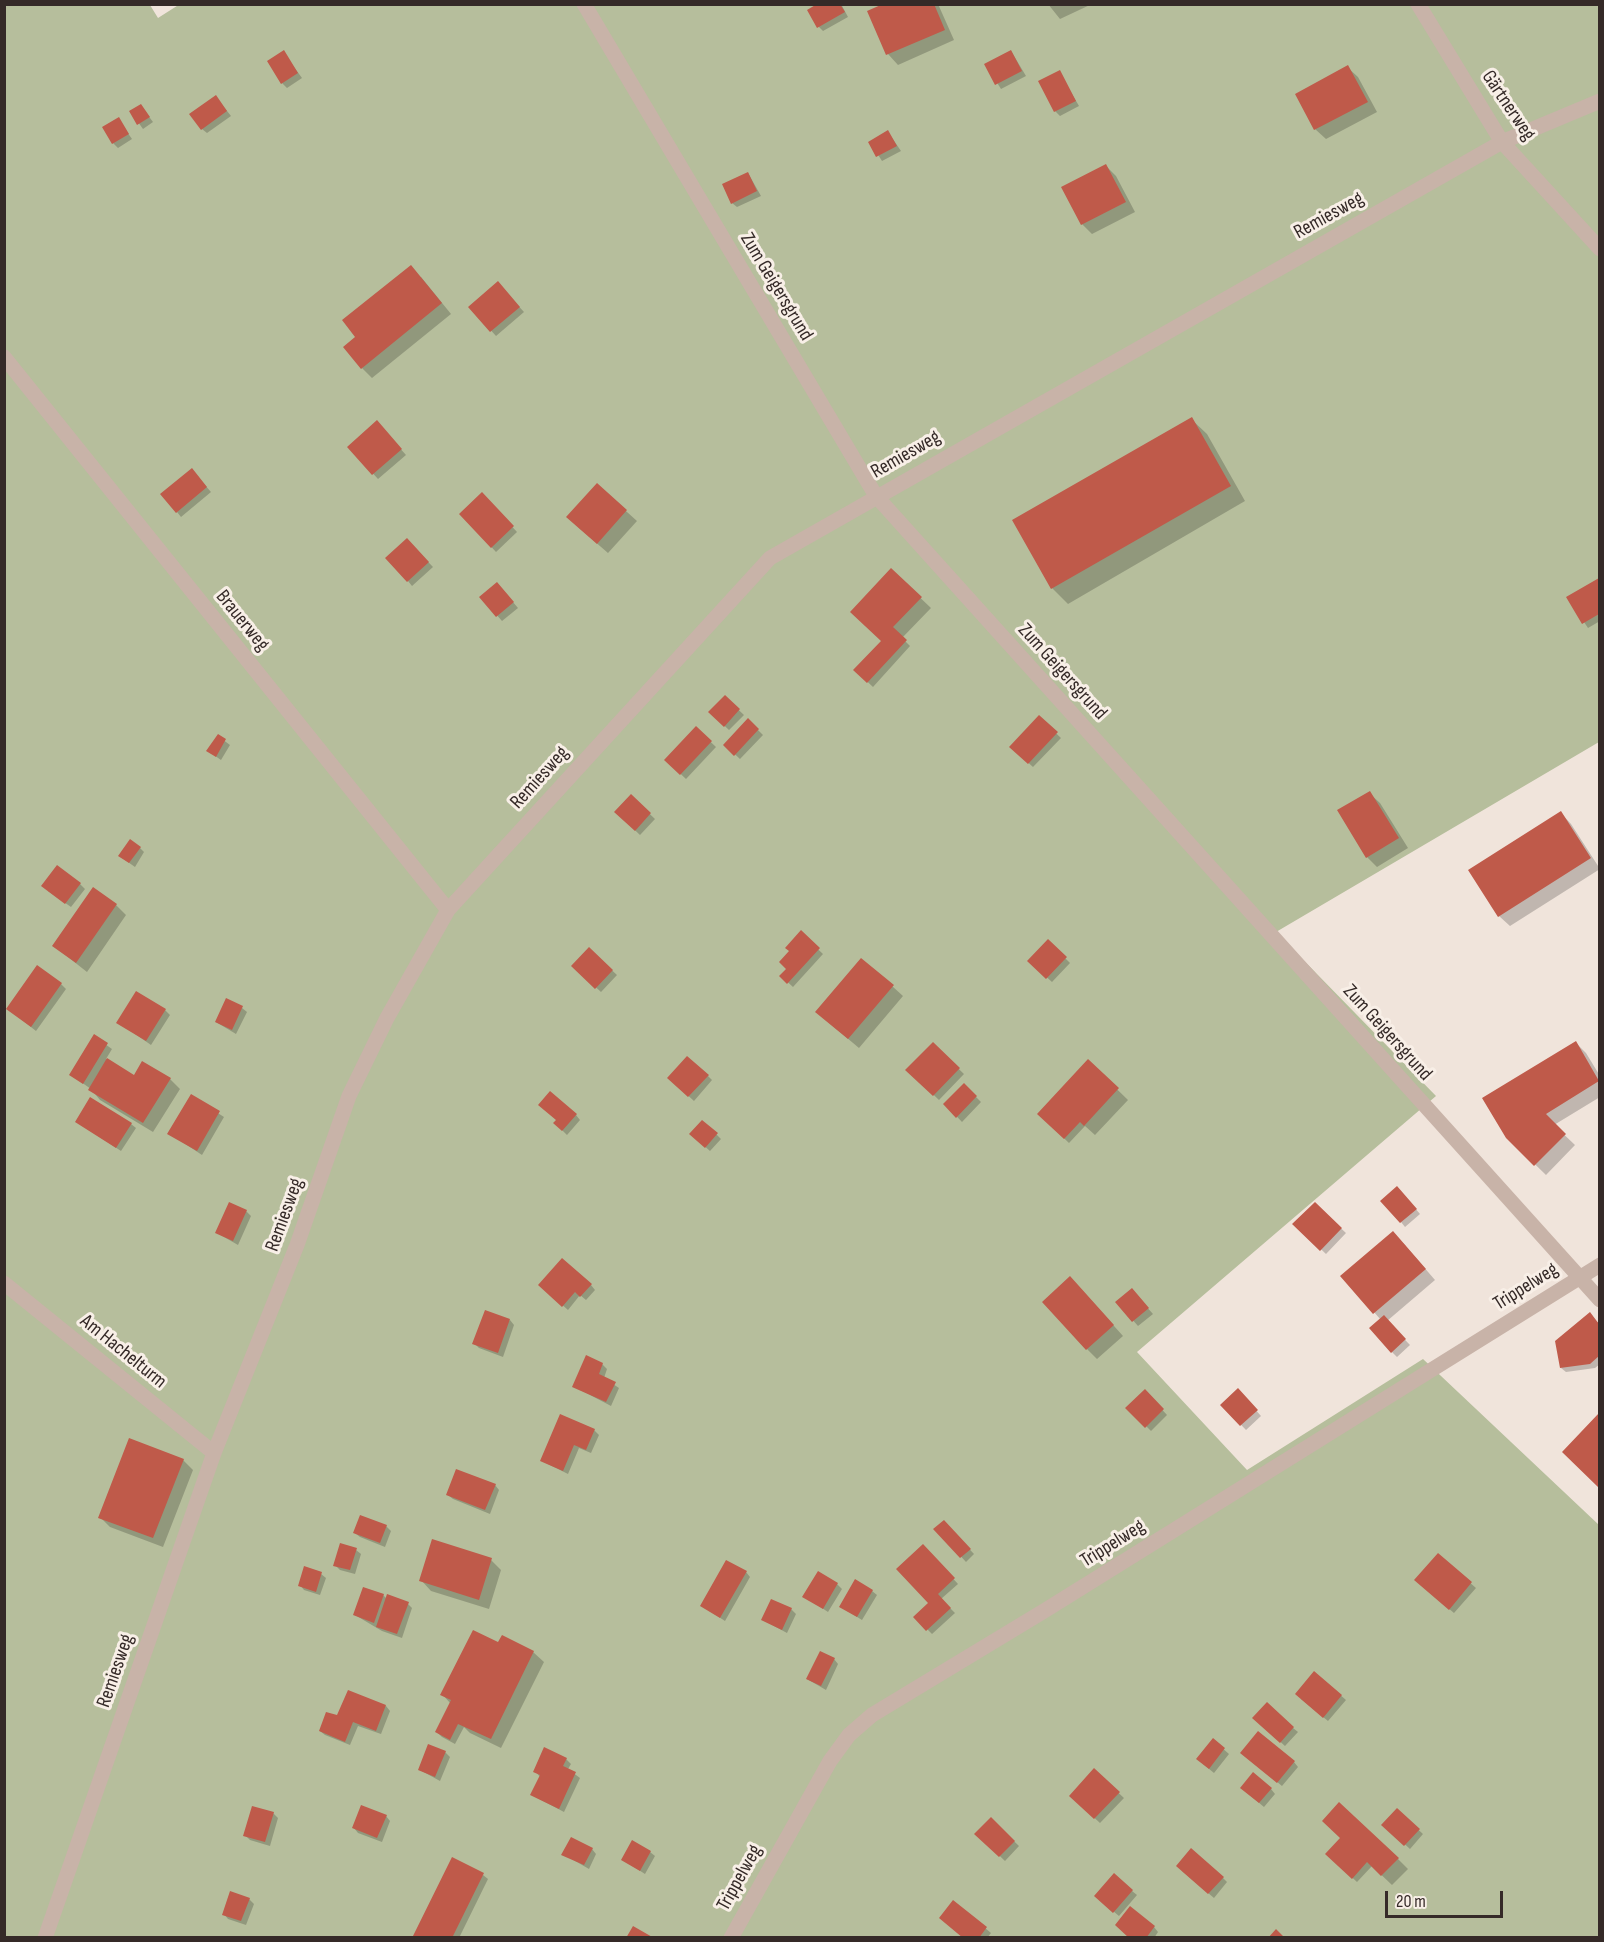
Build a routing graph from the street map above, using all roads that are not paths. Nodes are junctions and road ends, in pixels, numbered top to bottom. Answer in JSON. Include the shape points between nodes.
{"nodes":[{"id":1,"x":584,"y":4,"type":"edge"},
{"id":2,"x":1418,"y":4,"type":"edge"},
{"id":3,"x":1599,"y":101,"type":"edge"},
{"id":4,"x":1502,"y":142,"type":"junction"},
{"id":5,"x":1599,"y":249,"type":"edge"},
{"id":6,"x":4,"y":357,"type":"edge"},
{"id":7,"x":876,"y":496,"type":"junction"},
{"id":8,"x":448,"y":910,"type":"junction"},
{"id":9,"x":1599,"y":1265,"type":"edge"},
{"id":10,"x":1580,"y":1278,"type":"junction"},
{"id":11,"x":4,"y":1283,"type":"edge"},
{"id":12,"x":1599,"y":1300,"type":"edge"},
{"id":13,"x":214,"y":1453,"type":"junction"},
{"id":14,"x":45,"y":1938,"type":"edge"},
{"id":15,"x":731,"y":1938,"type":"edge"}],
"edges":[{"from":1,"to":7,"type":"lane","name":"Zum Geigersgrund"},
{"from":2,"to":4,"type":"lane","name":"Gärtnerweg"},
{"from":3,"to":4,"type":"lane","name":"Remiesweg"},
{"from":4,"to":5,"type":"lane","name":"Gärtnerweg"},
{"from":4,"to":7,"type":"lane","name":"Remiesweg"},
{"from":6,"to":8,"type":"lane","name":"Brauerweg"},
{"from":7,"to":8,"type":"lane","name":"Remiesweg","via":[[770,558]]},
{"from":7,"to":10,"type":"lane","name":"Zum Geigersgrund"},
{"from":8,"to":13,"type":"lane","name":"Remiesweg","via":[[387,1018],[349,1096],[297,1245]]},
{"from":9,"to":10,"type":"lane","name":"Trippelweg"},
{"from":10,"to":12,"type":"lane","name":"Zum Geigersgrund"},
{"from":10,"to":15,"type":"lane","name":"Trippelweg","via":[[872,1715],[849,1735],[830,1761]]},
{"from":11,"to":13,"type":"lane","name":"Am Hachelturm"},
{"from":13,"to":14,"type":"lane","name":"Remiesweg"}]}
